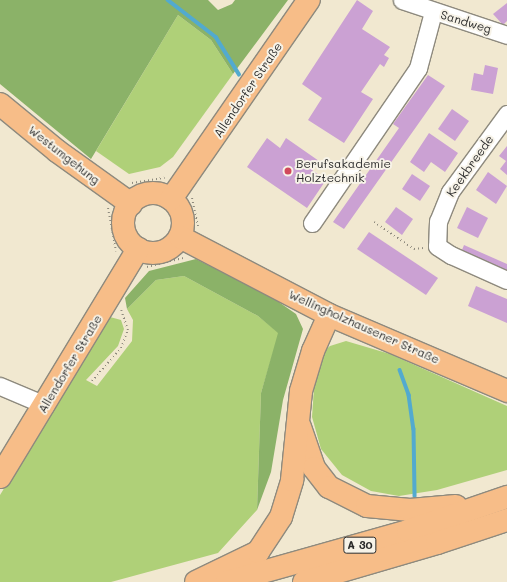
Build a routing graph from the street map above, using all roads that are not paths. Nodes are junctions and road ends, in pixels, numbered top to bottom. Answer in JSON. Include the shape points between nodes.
{"nodes":[{"id":1,"x":309,"y":0,"type":"edge"},
{"id":2,"x":402,"y":0,"type":"edge"},
{"id":3,"x":433,"y":12,"type":"junction"},
{"id":4,"x":507,"y":35,"type":"edge"},
{"id":5,"x":0,"y":104,"type":"edge"},
{"id":6,"x":507,"y":114,"type":"edge"},
{"id":7,"x":171,"y":199,"type":"junction"},
{"id":8,"x":130,"y":204,"type":"junction"},
{"id":9,"x":312,"y":222,"type":"dead end"},
{"id":10,"x":180,"y":237,"type":"junction"},
{"id":11,"x":138,"y":249,"type":"junction"},
{"id":12,"x":507,"y":280,"type":"edge"},
{"id":13,"x":329,"y":315,"type":"junction"},
{"id":14,"x":0,"y":386,"type":"edge"},
{"id":15,"x":507,"y":391,"type":"edge"},
{"id":16,"x":46,"y":405,"type":"junction"},
{"id":17,"x":298,"y":423,"type":"junction"},
{"id":18,"x":0,"y":477,"type":"edge"},
{"id":19,"x":499,"y":500,"type":"edge"},
{"id":20,"x":507,"y":520,"type":"edge"},
{"id":21,"x":196,"y":582,"type":"edge"},
{"id":22,"x":227,"y":582,"type":"edge"},
{"id":23,"x":304,"y":582,"type":"edge"}],
"edges":[{"from":1,"to":7,"type":"main road","name":"Allendorfer Straße"},
{"from":2,"to":3,"type":"street","name":"Sandweg"},
{"from":3,"to":4,"type":"street","name":"Sandweg"},
{"from":3,"to":9,"type":"street","via":[[418,68]]},
{"from":5,"to":8,"type":"main road","name":"Westumgehung","via":[[57,151]]},
{"from":6,"to":12,"type":"street","name":"Keekbreede","via":[[450,192],[438,221],[437,246]]},
{"from":7,"to":8,"type":"main road","via":[[163,195],[145,194]]},
{"from":7,"to":10,"type":"main road","via":[[181,212],[183,229]]},
{"from":8,"to":11,"type":"main road","via":[[124,218],[126,234]]},
{"from":10,"to":11,"type":"main road","via":[[175,244],[162,252]]},
{"from":10,"to":13,"type":"main road","name":"Wellingholzhausener Straße"},
{"from":11,"to":16,"type":"main road","name":"Allendorfer Straße"},
{"from":13,"to":15,"type":"main road","name":"Wellingholzhausener Straße"},
{"from":13,"to":17,"type":"main road","via":[[305,377]]},
{"from":14,"to":16,"type":"street"},
{"from":16,"to":18,"type":"main road","name":"Allendorfer Straße"},
{"from":17,"to":19,"type":"main road","via":[[314,468],[329,487],[367,506],[410,510]]},
{"from":17,"to":21,"type":"main road","via":[[292,480],[281,517],[258,552]]},
{"from":19,"to":22,"type":"main road","number":"A 30","via":[[401,533]]},
{"from":20,"to":23,"type":"main road","number":"A 30"}]}
